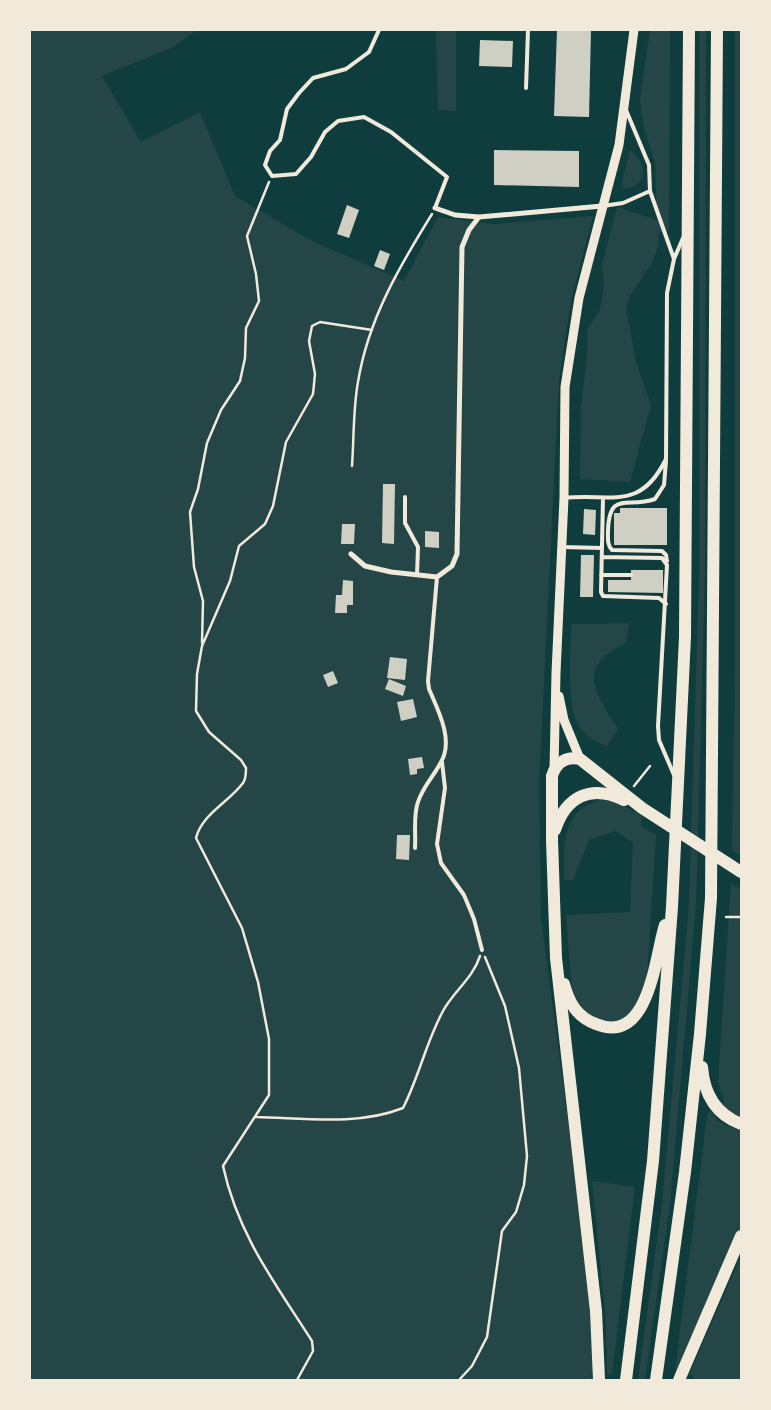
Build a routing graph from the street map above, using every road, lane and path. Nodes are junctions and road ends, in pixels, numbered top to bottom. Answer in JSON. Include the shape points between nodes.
{"nodes":[{"id":1,"x":379,"y":30,"type":"edge"},
{"id":2,"x":528,"y":30,"type":"edge"},
{"id":3,"x":634,"y":30,"type":"edge"},
{"id":4,"x":689,"y":30,"type":"edge"},
{"id":5,"x":717,"y":30,"type":"edge"},
{"id":6,"x":526,"y":88,"type":"dead end"},
{"id":7,"x":625,"y":105,"type":"junction"},
{"id":8,"x":272,"y":176,"type":"junction"},
{"id":9,"x":650,"y":191,"type":"junction"},
{"id":10,"x":602,"y":206,"type":"junction"},
{"id":11,"x":435,"y":208,"type":"junction"},
{"id":12,"x":479,"y":217,"type":"junction"},
{"id":13,"x":689,"y":224,"type":"junction"},
{"id":14,"x":674,"y":259,"type":"junction"},
{"id":15,"x":372,"y":330,"type":"junction"},
{"id":16,"x":666,"y":459,"type":"junction"},
{"id":17,"x":352,"y":466,"type":"dead end"},
{"id":18,"x":405,"y":497,"type":"dead end"},
{"id":19,"x":564,"y":498,"type":"junction"},
{"id":20,"x":603,"y":498,"type":"junction"},
{"id":21,"x":562,"y":547,"type":"junction"},
{"id":22,"x":602,"y":548,"type":"junction"},
{"id":23,"x":351,"y":554,"type":"dead end"},
{"id":24,"x":602,"y":557,"type":"junction"},
{"id":25,"x":667,"y":565,"type":"junction"},
{"id":26,"x":417,"y":575,"type":"junction"},
{"id":27,"x":601,"y":575,"type":"junction"},
{"id":28,"x":631,"y":575,"type":"dead end"},
{"id":29,"x":437,"y":577,"type":"junction"},
{"id":30,"x":666,"y":604,"type":"junction"},
{"id":31,"x":202,"y":646,"type":"junction"},
{"id":32,"x":556,"y":673,"type":"junction"},
{"id":33,"x":580,"y":760,"type":"junction"},
{"id":34,"x":442,"y":761,"type":"junction"},
{"id":35,"x":650,"y":766,"type":"dead end"},
{"id":36,"x":590,"y":768,"type":"junction"},
{"id":37,"x":553,"y":776,"type":"junction"},
{"id":38,"x":678,"y":786,"type":"junction"},
{"id":39,"x":633,"y":787,"type":"dead end"},
{"id":40,"x":580,"y":796,"type":"junction"},
{"id":41,"x":642,"y":808,"type":"junction"},
{"id":42,"x":552,"y":840,"type":"junction"},
{"id":43,"x":415,"y":848,"type":"dead end"},
{"id":44,"x":741,"y":872,"type":"edge"},
{"id":45,"x":672,"y":907,"type":"junction"},
{"id":46,"x":726,"y":917,"type":"dead end"},
{"id":47,"x":741,"y":917,"type":"edge"},
{"id":48,"x":482,"y":950,"type":"junction"},
{"id":49,"x":556,"y":958,"type":"junction"},
{"id":50,"x":700,"y":1034,"type":"junction"},
{"id":51,"x":256,"y":1117,"type":"junction"},
{"id":52,"x":741,"y":1124,"type":"edge"},
{"id":53,"x":741,"y":1236,"type":"edge"},
{"id":54,"x":297,"y":1380,"type":"edge"},
{"id":55,"x":459,"y":1380,"type":"edge"},
{"id":56,"x":599,"y":1380,"type":"edge"},
{"id":57,"x":626,"y":1380,"type":"edge"},
{"id":58,"x":656,"y":1380,"type":"edge"},
{"id":59,"x":679,"y":1380,"type":"edge"}],
"edges":[{"from":1,"to":8,"type":"lane","via":[[369,52],[346,69],[313,78],[287,109],[280,140],[270,150],[265,166]]},
{"from":2,"to":6,"type":"lane"},
{"from":3,"to":7,"type":"street"},
{"from":4,"to":13,"type":"highway"},
{"from":5,"to":50,"type":"highway","via":[[713,774],[710,898]]},
{"from":7,"to":9,"type":"lane","via":[[649,165]]},
{"from":7,"to":10,"type":"street","via":[[619,145]]},
{"from":8,"to":11,"type":"lane","via":[[296,174],[311,157],[324,132],[338,121],[364,117],[392,132],[447,177]]},
{"from":8,"to":31,"type":"path","via":[[247,236],[259,301],[246,328],[240,381],[221,410],[207,443],[190,512],[194,567],[203,602]]},
{"from":9,"to":10,"type":"lane"},
{"from":9,"to":14,"type":"lane"},
{"from":10,"to":12,"type":"street"},
{"from":10,"to":19,"type":"street","via":[[579,298],[565,387]]},
{"from":11,"to":12,"type":"street","via":[[455,215]]},
{"from":11,"to":15,"type":"path","via":[[394,276]]},
{"from":12,"to":29,"type":"street","via":[[462,247],[457,554],[452,566]]},
{"from":13,"to":14,"type":"lane"},
{"from":13,"to":38,"type":"highway","via":[[685,637]]},
{"from":14,"to":16,"type":"lane","via":[[667,293]]},
{"from":15,"to":17,"type":"path","via":[[358,382]]},
{"from":15,"to":31,"type":"path","via":[[320,322],[312,326],[309,341],[315,374],[313,394],[286,442],[274,506],[264,524],[239,546],[230,581]]},
{"from":16,"to":20,"type":"lane","via":[[658,475],[647,486],[620,498]]},
{"from":16,"to":25,"type":"lane","via":[[664,485],[660,493],[649,501],[612,507],[608,537],[612,550],[662,552],[666,555]]},
{"from":18,"to":26,"type":"lane","via":[[405,523],[418,547]]},
{"from":19,"to":20,"type":"lane"},
{"from":19,"to":21,"type":"street"},
{"from":20,"to":22,"type":"lane"},
{"from":21,"to":22,"type":"lane"},
{"from":21,"to":32,"type":"street"},
{"from":22,"to":24,"type":"lane"},
{"from":23,"to":26,"type":"street","via":[[365,566]]},
{"from":24,"to":25,"type":"lane","via":[[662,558]]},
{"from":24,"to":27,"type":"lane"},
{"from":25,"to":30,"type":"lane"},
{"from":26,"to":29,"type":"street"},
{"from":27,"to":28,"type":"lane"},
{"from":27,"to":30,"type":"lane","via":[[603,596],[659,598]]},
{"from":29,"to":34,"type":"lane","via":[[428,681],[446,736]]},
{"from":30,"to":38,"type":"lane","via":[[659,740]]},
{"from":31,"to":51,"type":"path","via":[[196,711],[209,732],[246,768],[245,782],[206,820],[196,838],[242,928],[258,982],[269,1039],[269,1095]]},
{"from":32,"to":33,"type":"street","via":[[564,720]]},
{"from":32,"to":37,"type":"street"},
{"from":33,"to":36,"type":"highway"},
{"from":33,"to":37,"type":"highway","via":[[564,760]]},
{"from":34,"to":43,"type":"lane","via":[[428,779],[417,803]]},
{"from":34,"to":48,"type":"lane","via":[[445,788],[437,844],[441,864],[464,895]]},
{"from":35,"to":39,"type":"path"},
{"from":36,"to":40,"type":"highway","via":[[592,783]]},
{"from":36,"to":41,"type":"highway"},
{"from":37,"to":40,"type":"highway","via":[[560,794]]},
{"from":37,"to":42,"type":"highway"},
{"from":38,"to":45,"type":"highway"},
{"from":40,"to":41,"type":"highway","via":[[606,792]]},
{"from":40,"to":42,"type":"highway","via":[[559,818]]},
{"from":41,"to":44,"type":"highway"},
{"from":42,"to":49,"type":"highway"},
{"from":45,"to":49,"type":"highway","via":[[646,999],[636,1014],[623,1024],[611,1027],[598,1025],[574,1010]]},
{"from":45,"to":57,"type":"highway","via":[[653,1161]]},
{"from":46,"to":47,"type":"path"},
{"from":48,"to":51,"type":"path","via":[[476,968],[444,1008],[403,1108],[383,1116],[339,1119]]},
{"from":48,"to":55,"type":"path","via":[[505,1006],[519,1068],[526,1156],[524,1185],[516,1212],[502,1231],[487,1337],[472,1366]]},
{"from":49,"to":56,"type":"highway","via":[[596,1312]]},
{"from":50,"to":52,"type":"highway","via":[[703,1081],[711,1102],[724,1117]]},
{"from":50,"to":58,"type":"highway","via":[[685,1172]]},
{"from":51,"to":54,"type":"path","via":[[224,1166],[234,1206],[251,1246],[312,1341],[313,1350]]},
{"from":53,"to":59,"type":"highway"}]}
